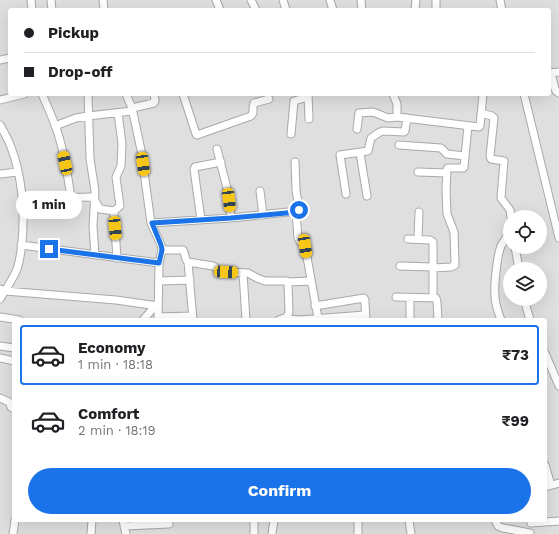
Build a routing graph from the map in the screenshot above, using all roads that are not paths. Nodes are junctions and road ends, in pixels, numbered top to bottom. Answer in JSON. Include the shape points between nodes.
{"nodes":[{"id":1,"x":551,"y":76,"type":"edge"},
{"id":2,"x":559,"y":93,"type":"edge"},
{"id":3,"x":16,"y":96,"type":"edge"},
{"id":4,"x":43,"y":96,"type":"edge"},
{"id":5,"x":88,"y":96,"type":"edge"},
{"id":6,"x":127,"y":96,"type":"edge"},
{"id":7,"x":154,"y":96,"type":"edge"},
{"id":8,"x":184,"y":96,"type":"edge"},
{"id":9,"x":308,"y":96,"type":"edge"},
{"id":10,"x":394,"y":96,"type":"edge"},
{"id":11,"x":483,"y":96,"type":"edge"},
{"id":12,"x":524,"y":96,"type":"edge"},
{"id":13,"x":269,"y":98,"type":"dead end"},
{"id":14,"x":0,"y":100,"type":"edge"},
{"id":15,"x":132,"y":109,"type":"junction"},
{"id":16,"x":118,"y":113,"type":"junction"},
{"id":17,"x":481,"y":114,"type":"junction"},
{"id":18,"x":88,"y":116,"type":"junction"},
{"id":19,"x":397,"y":117,"type":"junction"},
{"id":20,"x":407,"y":118,"type":"junction"},
{"id":21,"x":309,"y":119,"type":"dead end"},
{"id":22,"x":0,"y":125,"type":"edge"},
{"id":23,"x":55,"y":126,"type":"junction"},
{"id":24,"x":468,"y":126,"type":"junction"},
{"id":25,"x":357,"y":129,"type":"dead end"},
{"id":26,"x":291,"y":134,"type":"dead end"},
{"id":27,"x":3,"y":136,"type":"edge"},
{"id":28,"x":399,"y":145,"type":"dead end"},
{"id":29,"x":217,"y":149,"type":"dead end"},
{"id":30,"x":360,"y":153,"type":"junction"},
{"id":31,"x":465,"y":156,"type":"junction"},
{"id":32,"x":221,"y":162,"type":"junction"},
{"id":33,"x":295,"y":162,"type":"dead end"},
{"id":34,"x":18,"y":172,"type":"junction"},
{"id":35,"x":418,"y":172,"type":"dead end"},
{"id":36,"x":447,"y":172,"type":"junction"},
{"id":37,"x":0,"y":174,"type":"edge"},
{"id":38,"x":260,"y":191,"type":"dead end"},
{"id":39,"x":346,"y":194,"type":"dead end"},
{"id":40,"x":367,"y":196,"type":"dead end"},
{"id":41,"x":71,"y":198,"type":"junction"},
{"id":42,"x":22,"y":199,"type":"junction"},
{"id":43,"x":94,"y":199,"type":"junction"},
{"id":44,"x":510,"y":210,"type":"edge"},
{"id":45,"x":114,"y":212,"type":"junction"},
{"id":46,"x":296,"y":212,"type":"junction"},
{"id":47,"x":419,"y":212,"type":"dead end"},
{"id":48,"x":263,"y":215,"type":"junction"},
{"id":49,"x":231,"y":218,"type":"junction"},
{"id":50,"x":201,"y":220,"type":"junction"},
{"id":51,"x":152,"y":223,"type":"junction"},
{"id":52,"x":559,"y":238,"type":"edge"},
{"id":53,"x":408,"y":239,"type":"dead end"},
{"id":54,"x":418,"y":239,"type":"junction"},
{"id":55,"x":503,"y":244,"type":"edge"},
{"id":56,"x":21,"y":245,"type":"junction"},
{"id":57,"x":162,"y":250,"type":"junction"},
{"id":58,"x":95,"y":255,"type":"junction"},
{"id":59,"x":118,"y":258,"type":"junction"},
{"id":60,"x":188,"y":262,"type":"junction"},
{"id":61,"x":159,"y":263,"type":"junction"},
{"id":62,"x":400,"y":266,"type":"dead end"},
{"id":63,"x":433,"y":268,"type":"junction"},
{"id":64,"x":243,"y":273,"type":"junction"},
{"id":65,"x":190,"y":280,"type":"junction"},
{"id":66,"x":159,"y":281,"type":"junction"},
{"id":67,"x":311,"y":281,"type":"junction"},
{"id":68,"x":288,"y":282,"type":"junction"},
{"id":69,"x":3,"y":290,"type":"edge"},
{"id":70,"x":396,"y":297,"type":"dead end"},
{"id":71,"x":433,"y":297,"type":"junction"},
{"id":72,"x":410,"y":298,"type":"junction"},
{"id":73,"x":0,"y":299,"type":"edge"},
{"id":74,"x":157,"y":306,"type":"junction"},
{"id":75,"x":315,"y":306,"type":"junction"},
{"id":76,"x":526,"y":306,"type":"edge"},
{"id":77,"x":0,"y":317,"type":"edge"},
{"id":78,"x":366,"y":317,"type":"edge"},
{"id":79,"x":144,"y":318,"type":"edge"},
{"id":80,"x":158,"y":318,"type":"edge"},
{"id":81,"x":173,"y":318,"type":"edge"},
{"id":82,"x":193,"y":318,"type":"edge"},
{"id":83,"x":246,"y":318,"type":"edge"},
{"id":84,"x":284,"y":318,"type":"edge"},
{"id":85,"x":318,"y":318,"type":"joint"},
{"id":86,"x":410,"y":318,"type":"edge"},
{"id":87,"x":438,"y":318,"type":"edge"},
{"id":88,"x":500,"y":318,"type":"edge"},
{"id":89,"x":529,"y":318,"type":"edge"},
{"id":90,"x":12,"y":319,"type":"edge"},
{"id":91,"x":0,"y":346,"type":"edge"},
{"id":92,"x":12,"y":348,"type":"edge"},
{"id":93,"x":0,"y":358,"type":"edge"},
{"id":94,"x":547,"y":358,"type":"edge"},
{"id":95,"x":12,"y":361,"type":"edge"},
{"id":96,"x":559,"y":386,"type":"edge"},
{"id":97,"x":0,"y":398,"type":"edge"},
{"id":98,"x":12,"y":408,"type":"edge"},
{"id":99,"x":559,"y":482,"type":"edge"},
{"id":100,"x":548,"y":486,"type":"edge"},
{"id":101,"x":547,"y":521,"type":"edge"},
{"id":102,"x":559,"y":521,"type":"edge"},
{"id":103,"x":15,"y":522,"type":"edge"},
{"id":104,"x":92,"y":522,"type":"edge"},
{"id":105,"x":254,"y":522,"type":"edge"},
{"id":106,"x":274,"y":522,"type":"edge"},
{"id":107,"x":358,"y":522,"type":"edge"},
{"id":108,"x":409,"y":522,"type":"edge"},
{"id":109,"x":496,"y":522,"type":"edge"},
{"id":110,"x":531,"y":522,"type":"edge"},
{"id":111,"x":124,"y":523,"type":"edge"},
{"id":112,"x":169,"y":524,"type":"dead end"},
{"id":113,"x":530,"y":533,"type":"edge"},
{"id":114,"x":13,"y":534,"type":"edge"},
{"id":115,"x":91,"y":534,"type":"edge"},
{"id":116,"x":126,"y":534,"type":"edge"},
{"id":117,"x":254,"y":534,"type":"edge"},
{"id":118,"x":272,"y":534,"type":"edge"},
{"id":119,"x":358,"y":534,"type":"edge"},
{"id":120,"x":411,"y":534,"type":"edge"}],
"edges":[{"from":1,"to":2,"type":"street"},
{"from":3,"to":14,"type":"street"},
{"from":4,"to":23,"type":"street"},
{"from":5,"to":18,"type":"street"},
{"from":6,"to":15,"type":"street"},
{"from":7,"to":15,"type":"street","via":[[155,103]]},
{"from":8,"to":13,"type":"street","via":[[197,135],[251,116],[254,103]]},
{"from":9,"to":21,"type":"street"},
{"from":9,"to":26,"type":"street","via":[[294,101]]},
{"from":10,"to":19,"type":"street"},
{"from":11,"to":17,"type":"street"},
{"from":12,"to":52,"type":"street"},
{"from":15,"to":16,"type":"street"},
{"from":15,"to":51,"type":"street"},
{"from":16,"to":18,"type":"street"},
{"from":16,"to":45,"type":"street","via":[[122,144],[121,166],[116,177],[121,205]]},
{"from":17,"to":24,"type":"street","via":[[480,127]]},
{"from":17,"to":44,"type":"street","via":[[494,118],[490,156],[491,159],[504,161],[501,198]]},
{"from":18,"to":23,"type":"street"},
{"from":18,"to":43,"type":"street"},
{"from":19,"to":20,"type":"street"},
{"from":19,"to":25,"type":"street","via":[[388,118],[373,112],[359,113]]},
{"from":20,"to":24,"type":"street"},
{"from":20,"to":30,"type":"street","via":[[404,132],[380,132],[371,138],[368,151]]},
{"from":22,"to":27,"type":"street"},
{"from":23,"to":41,"type":"street","via":[[63,152]]},
{"from":24,"to":31,"type":"street"},
{"from":27,"to":34,"type":"street","via":[[11,147]]},
{"from":28,"to":31,"type":"street","via":[[441,148],[447,154]]},
{"from":29,"to":32,"type":"street"},
{"from":30,"to":39,"type":"street","via":[[340,155]]},
{"from":30,"to":40,"type":"street"},
{"from":31,"to":36,"type":"street","via":[[463,168],[447,168]]},
{"from":32,"to":49,"type":"street"},
{"from":32,"to":50,"type":"street","via":[[194,169]]},
{"from":33,"to":46,"type":"street","via":[[299,209]]},
{"from":34,"to":37,"type":"street"},
{"from":34,"to":42,"type":"street"},
{"from":35,"to":36,"type":"street"},
{"from":36,"to":63,"type":"street","via":[[447,214],[454,232],[456,263],[451,268]]},
{"from":38,"to":48,"type":"street"},
{"from":41,"to":42,"type":"street"},
{"from":41,"to":43,"type":"street"},
{"from":42,"to":56,"type":"street"},
{"from":43,"to":45,"type":"street","via":[[98,208]]},
{"from":43,"to":58,"type":"street"},
{"from":45,"to":59,"type":"street"},
{"from":46,"to":48,"type":"street"},
{"from":46,"to":67,"type":"street","via":[[298,238],[305,246]]},
{"from":47,"to":54,"type":"street"},
{"from":48,"to":49,"type":"street"},
{"from":49,"to":50,"type":"street"},
{"from":50,"to":51,"type":"street"},
{"from":51,"to":57,"type":"street"},
{"from":53,"to":54,"type":"street"},
{"from":54,"to":63,"type":"street","via":[[433,242]]},
{"from":55,"to":88,"type":"street","via":[[499,253],[495,295]]},
{"from":56,"to":58,"type":"street"},
{"from":56,"to":69,"type":"street","via":[[17,270]]},
{"from":57,"to":60,"type":"street","via":[[183,250]]},
{"from":57,"to":61,"type":"street"},
{"from":58,"to":59,"type":"street"},
{"from":59,"to":61,"type":"street"},
{"from":60,"to":64,"type":"street","via":[[213,266],[226,272]]},
{"from":60,"to":65,"type":"street"},
{"from":61,"to":66,"type":"street"},
{"from":62,"to":63,"type":"street"},
{"from":63,"to":71,"type":"street"},
{"from":64,"to":68,"type":"street","via":[[265,281]]},
{"from":64,"to":83,"type":"street"},
{"from":65,"to":66,"type":"street"},
{"from":65,"to":82,"type":"street"},
{"from":66,"to":74,"type":"street"},
{"from":67,"to":68,"type":"street"},
{"from":67,"to":75,"type":"street"},
{"from":68,"to":84,"type":"street","via":[[289,315]]},
{"from":69,"to":73,"type":"street"},
{"from":69,"to":74,"type":"street"},
{"from":70,"to":72,"type":"street"},
{"from":71,"to":72,"type":"street"},
{"from":71,"to":87,"type":"street","via":[[437,299]]},
{"from":72,"to":86,"type":"street"},
{"from":74,"to":79,"type":"street"},
{"from":74,"to":80,"type":"street"},
{"from":75,"to":78,"type":"street","via":[[364,298]]},
{"from":75,"to":85,"type":"street"},
{"from":76,"to":89,"type":"street"},
{"from":77,"to":90,"type":"street"},
{"from":78,"to":85,"type":"street"},
{"from":81,"to":82,"type":"street"},
{"from":91,"to":92,"type":"street"},
{"from":93,"to":95,"type":"street"},
{"from":94,"to":96,"type":"street"},
{"from":97,"to":98,"type":"street","via":[[9,402]]},
{"from":99,"to":100,"type":"street"},
{"from":101,"to":102,"type":"street"},
{"from":103,"to":114,"type":"street"},
{"from":104,"to":115,"type":"street"},
{"from":105,"to":117,"type":"street"},
{"from":106,"to":118,"type":"street"},
{"from":107,"to":119,"type":"street"},
{"from":108,"to":120,"type":"street"},
{"from":109,"to":113,"type":"street","via":[[503,528]]},
{"from":110,"to":113,"type":"street"},
{"from":111,"to":112,"type":"street"},
{"from":111,"to":116,"type":"street"}]}
